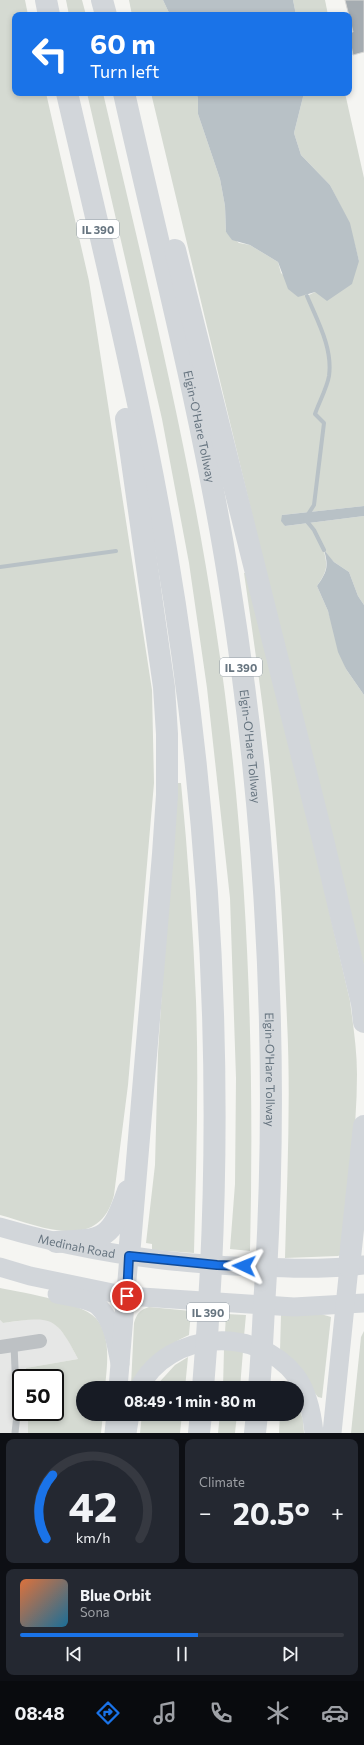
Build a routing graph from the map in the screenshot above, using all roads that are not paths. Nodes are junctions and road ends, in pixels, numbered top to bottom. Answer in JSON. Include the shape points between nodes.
{"nodes":[{"id":1,"x":46,"y":0,"type":"edge"},
{"id":2,"x":102,"y":0,"type":"edge"},
{"id":3,"x":48,"y":12,"type":"edge"},
{"id":4,"x":105,"y":12,"type":"edge"},
{"id":5,"x":68,"y":96,"type":"edge"},
{"id":6,"x":125,"y":96,"type":"edge"},
{"id":7,"x":145,"y":184,"type":"junction"},
{"id":8,"x":128,"y":366,"type":"junction"},
{"id":9,"x":364,"y":1022,"type":"edge"},
{"id":10,"x":364,"y":1126,"type":"edge"},
{"id":11,"x":136,"y":1167,"type":"junction"},
{"id":12,"x":356,"y":1198,"type":"junction"},
{"id":13,"x":364,"y":1225,"type":"edge"},
{"id":14,"x":0,"y":1227,"type":"edge"},
{"id":15,"x":56,"y":1242,"type":"junction"},
{"id":16,"x":129,"y":1256,"type":"junction"},
{"id":17,"x":356,"y":1266,"type":"edge"},
{"id":18,"x":0,"y":1267,"type":"edge"},
{"id":19,"x":0,"y":1278,"type":"edge"},
{"id":20,"x":127,"y":1296,"type":"junction"},
{"id":21,"x":355,"y":1304,"type":"edge"},
{"id":22,"x":40,"y":1341,"type":"dead end"},
{"id":23,"x":7,"y":1346,"type":"edge"},
{"id":24,"x":120,"y":1363,"type":"junction"},
{"id":25,"x":119,"y":1381,"type":"edge"},
{"id":26,"x":143,"y":1381,"type":"edge"},
{"id":27,"x":204,"y":1381,"type":"edge"},
{"id":28,"x":260,"y":1381,"type":"edge"},
{"id":29,"x":299,"y":1381,"type":"edge"},
{"id":30,"x":304,"y":1390,"type":"edge"},
{"id":31,"x":115,"y":1421,"type":"edge"},
{"id":32,"x":129,"y":1421,"type":"edge"},
{"id":33,"x":200,"y":1421,"type":"edge"},
{"id":34,"x":256,"y":1421,"type":"edge"},
{"id":35,"x":15,"y":1433,"type":"edge"},
{"id":36,"x":114,"y":1433,"type":"edge"},
{"id":37,"x":127,"y":1433,"type":"edge"},
{"id":38,"x":199,"y":1433,"type":"edge"},
{"id":39,"x":255,"y":1433,"type":"edge"},
{"id":40,"x":314,"y":1433,"type":"edge"},
{"id":41,"x":332,"y":1433,"type":"edge"}],
"edges":[{"from":1,"to":3,"type":"highway"},
{"from":2,"to":4,"type":"highway"},
{"from":5,"to":8,"type":"highway","number":"IL 390"},
{"from":6,"to":7,"type":"highway","name":"Elgin-O'Hare Tollway","number":"IL 390"},
{"from":7,"to":9,"type":"highway","via":[[174,249],[323,840],[362,1004]]},
{"from":7,"to":28,"type":"highway","name":"Elgin-O'Hare Tollway","number":"IL 390","via":[[208,473],[227,573],[248,719],[257,808],[265,916],[271,1141],[268,1252]]},
{"from":8,"to":11,"type":"highway","via":[[125,413],[164,687],[167,734],[166,810]]},
{"from":8,"to":27,"type":"highway","number":"IL 390","via":[[166,548],[197,772],[206,879],[214,1094],[212,1248]]},
{"from":10,"to":12,"type":"highway"},
{"from":11,"to":15,"type":"highway","via":[[112,1228],[98,1238]]},
{"from":11,"to":16,"type":"highway"},
{"from":12,"to":13,"type":"highway"},
{"from":12,"to":17,"type":"highway"},
{"from":14,"to":15,"type":"main road","name":"Medinah Road"},
{"from":15,"to":16,"type":"main road","name":"Medinah Road"},
{"from":16,"to":17,"type":"main road","name":"Medinah Road","via":[[217,1265],[297,1268]]},
{"from":16,"to":20,"type":"main road"},
{"from":17,"to":21,"type":"main road"},
{"from":18,"to":20,"type":"main road","via":[[30,1276]]},
{"from":19,"to":24,"type":"main road","via":[[91,1302],[99,1307],[110,1323]]},
{"from":20,"to":21,"type":"main road","via":[[294,1307]]},
{"from":20,"to":24,"type":"main road"},
{"from":21,"to":41,"type":"main road"},
{"from":22,"to":23,"type":"street"},
{"from":23,"to":35,"type":"lane","via":[[17,1415]]},
{"from":24,"to":25,"type":"main road"},
{"from":26,"to":29,"type":"main road","via":[[175,1352],[194,1344],[233,1341],[270,1352],[286,1364]]},
{"from":30,"to":40,"type":"main road","via":[[308,1398]]},
{"from":31,"to":36,"type":"main road"},
{"from":32,"to":37,"type":"main road"},
{"from":33,"to":38,"type":"highway"},
{"from":34,"to":39,"type":"highway"}]}
